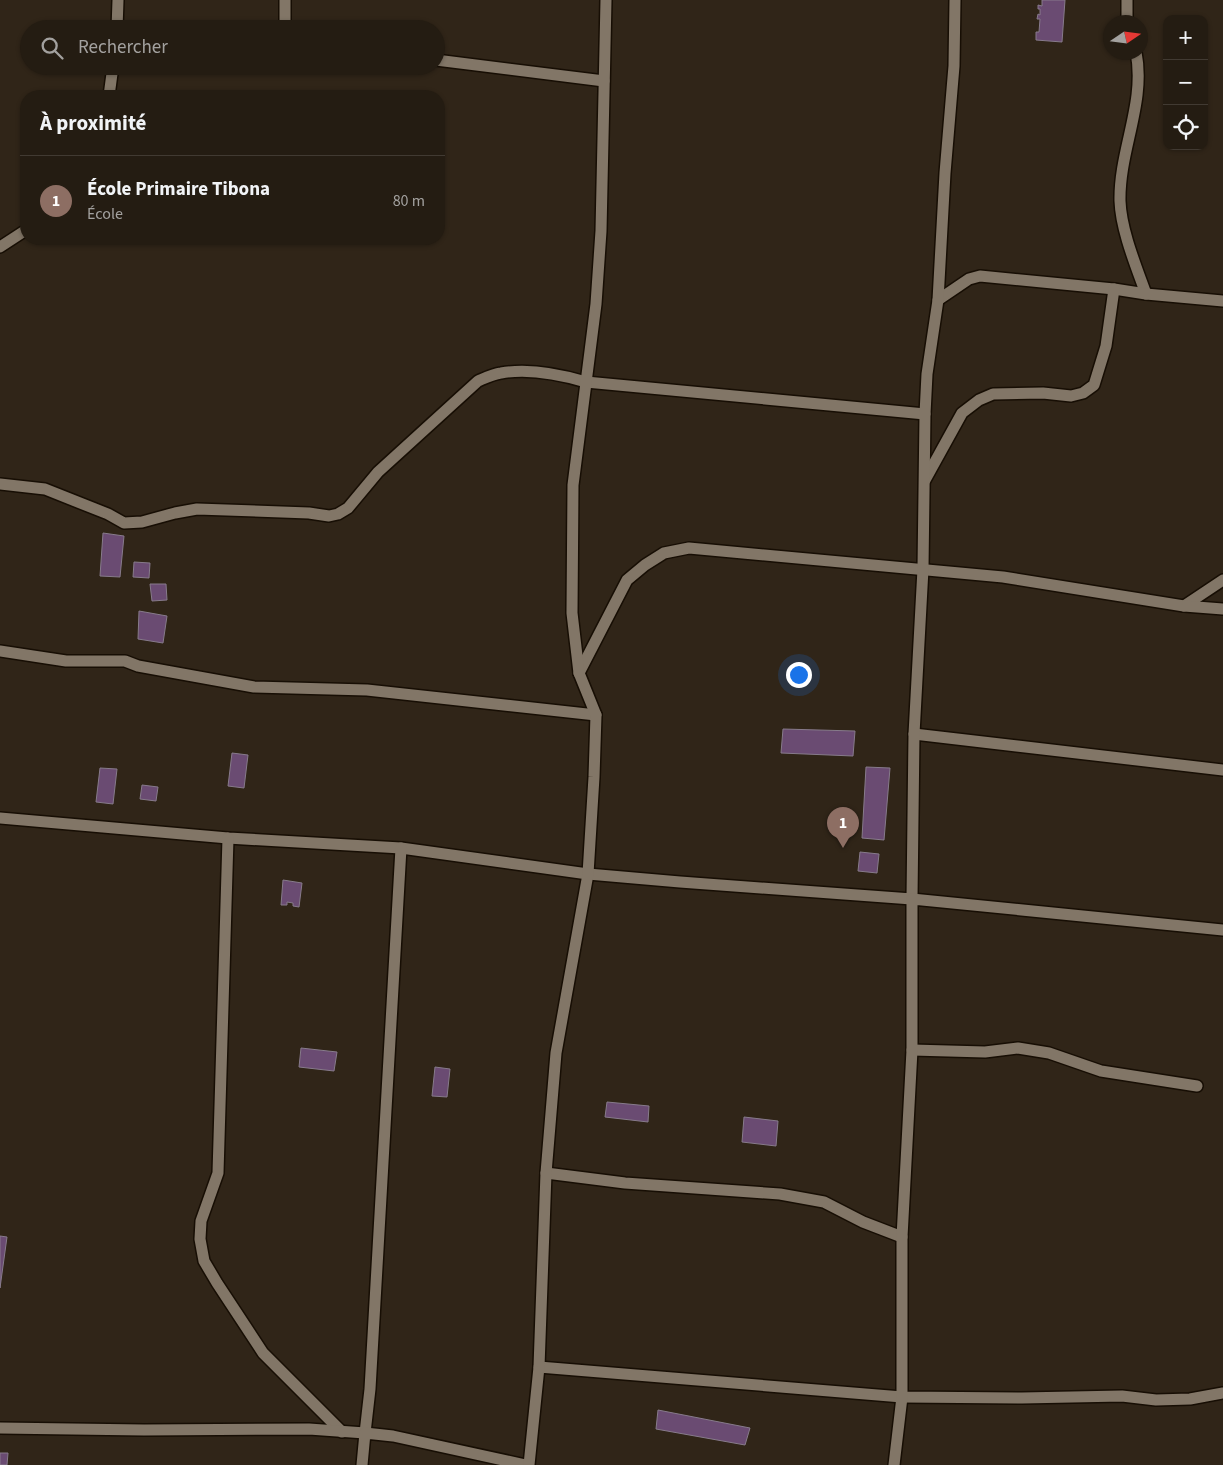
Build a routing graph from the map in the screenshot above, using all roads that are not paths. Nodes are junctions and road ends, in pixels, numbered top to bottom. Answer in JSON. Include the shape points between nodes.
{"nodes":[{"id":1,"x":118,"y":0,"type":"edge"},
{"id":2,"x":286,"y":0,"type":"edge"},
{"id":3,"x":606,"y":0,"type":"edge"},
{"id":4,"x":955,"y":0,"type":"edge"},
{"id":5,"x":1126,"y":0,"type":"edge"},
{"id":6,"x":1127,"y":15,"type":"edge"},
{"id":7,"x":117,"y":20,"type":"edge"},
{"id":8,"x":285,"y":20,"type":"edge"},
{"id":9,"x":1137,"y":60,"type":"edge"},
{"id":10,"x":445,"y":61,"type":"edge"},
{"id":11,"x":112,"y":75,"type":"edge"},
{"id":12,"x":604,"y":81,"type":"junction"},
{"id":13,"x":109,"y":90,"type":"edge"},
{"id":14,"x":20,"y":234,"type":"edge"},
{"id":15,"x":0,"y":247,"type":"edge"},
{"id":16,"x":1114,"y":289,"type":"junction"},
{"id":17,"x":1146,"y":294,"type":"junction"},
{"id":18,"x":938,"y":300,"type":"junction"},
{"id":19,"x":1223,"y":301,"type":"edge"},
{"id":20,"x":586,"y":382,"type":"junction"},
{"id":21,"x":925,"y":414,"type":"junction"},
{"id":22,"x":924,"y":482,"type":"junction"},
{"id":23,"x":0,"y":484,"type":"edge"},
{"id":24,"x":923,"y":570,"type":"junction"},
{"id":25,"x":1223,"y":580,"type":"edge"},
{"id":26,"x":1184,"y":606,"type":"junction"},
{"id":27,"x":1223,"y":609,"type":"edge"},
{"id":28,"x":0,"y":651,"type":"edge"},
{"id":29,"x":579,"y":673,"type":"junction"},
{"id":30,"x":596,"y":715,"type":"junction"},
{"id":31,"x":914,"y":734,"type":"junction"},
{"id":32,"x":1223,"y":770,"type":"edge"},
{"id":33,"x":0,"y":818,"type":"edge"},
{"id":34,"x":228,"y":838,"type":"junction"},
{"id":35,"x":401,"y":848,"type":"junction"},
{"id":36,"x":588,"y":874,"type":"junction"},
{"id":37,"x":912,"y":900,"type":"junction"},
{"id":38,"x":1223,"y":930,"type":"edge"},
{"id":39,"x":912,"y":1050,"type":"junction"},
{"id":40,"x":1197,"y":1086,"type":"dead end"},
{"id":41,"x":546,"y":1173,"type":"junction"},
{"id":42,"x":902,"y":1236,"type":"junction"},
{"id":43,"x":539,"y":1367,"type":"junction"},
{"id":44,"x":1223,"y":1393,"type":"edge"},
{"id":45,"x":902,"y":1397,"type":"junction"},
{"id":46,"x":0,"y":1428,"type":"edge"},
{"id":47,"x":342,"y":1432,"type":"junction"},
{"id":48,"x":366,"y":1434,"type":"junction"},
{"id":49,"x":362,"y":1465,"type":"edge"},
{"id":50,"x":527,"y":1465,"type":"edge"},
{"id":51,"x":894,"y":1465,"type":"edge"}],
"edges":[{"from":1,"to":7,"type":"street"},
{"from":2,"to":8,"type":"street"},
{"from":3,"to":12,"type":"street"},
{"from":4,"to":18,"type":"street","via":[[954,66]]},
{"from":5,"to":6,"type":"street"},
{"from":9,"to":17,"type":"street","via":[[1138,97],[1124,160],[1120,201],[1133,257]]},
{"from":10,"to":12,"type":"street"},
{"from":11,"to":13,"type":"street"},
{"from":12,"to":20,"type":"street","via":[[600,240]]},
{"from":14,"to":15,"type":"street"},
{"from":16,"to":17,"type":"street"},
{"from":16,"to":18,"type":"street","via":[[980,276],[969,279]]},
{"from":16,"to":22,"type":"street","via":[[1106,346],[1094,385],[1071,396],[993,394],[979,400],[962,412]]},
{"from":17,"to":19,"type":"street"},
{"from":18,"to":21,"type":"street","via":[[927,374]]},
{"from":20,"to":21,"type":"street"},
{"from":20,"to":23,"type":"street","via":[[562,375],[530,372],[500,373],[478,380],[378,472],[348,508],[329,516],[197,509],[142,522],[124,522],[45,489]]},
{"from":20,"to":29,"type":"street","via":[[573,485],[572,613]]},
{"from":21,"to":22,"type":"street"},
{"from":22,"to":24,"type":"street"},
{"from":24,"to":26,"type":"street","via":[[1003,577]]},
{"from":24,"to":29,"type":"street","via":[[689,548],[664,553],[627,580]]},
{"from":24,"to":31,"type":"street"},
{"from":25,"to":26,"type":"street"},
{"from":26,"to":27,"type":"street"},
{"from":28,"to":30,"type":"street","via":[[66,661],[125,661],[254,688],[367,690]]},
{"from":29,"to":30,"type":"street"},
{"from":30,"to":36,"type":"street"},
{"from":31,"to":32,"type":"street"},
{"from":31,"to":37,"type":"street"},
{"from":33,"to":34,"type":"street"},
{"from":34,"to":35,"type":"street"},
{"from":34,"to":47,"type":"street","via":[[218,1173],[201,1221],[204,1261],[264,1353]]},
{"from":35,"to":36,"type":"street"},
{"from":35,"to":48,"type":"street"},
{"from":36,"to":37,"type":"street"},
{"from":36,"to":41,"type":"street","via":[[556,1053]]},
{"from":37,"to":38,"type":"street"},
{"from":37,"to":39,"type":"street"},
{"from":39,"to":40,"type":"street","via":[[985,1052],[1018,1048],[1049,1053],[1101,1071]]},
{"from":39,"to":42,"type":"street"},
{"from":41,"to":42,"type":"street","via":[[625,1183],[780,1194],[824,1202],[863,1222]]},
{"from":41,"to":43,"type":"street"},
{"from":42,"to":45,"type":"street"},
{"from":43,"to":45,"type":"street"},
{"from":43,"to":50,"type":"street"},
{"from":44,"to":45,"type":"street","via":[[1190,1399],[1156,1400],[1122,1396]]},
{"from":45,"to":51,"type":"street"},
{"from":46,"to":47,"type":"street","via":[[309,1429]]},
{"from":47,"to":48,"type":"street"},
{"from":48,"to":49,"type":"street"},
{"from":48,"to":50,"type":"street","via":[[393,1436]]}]}
